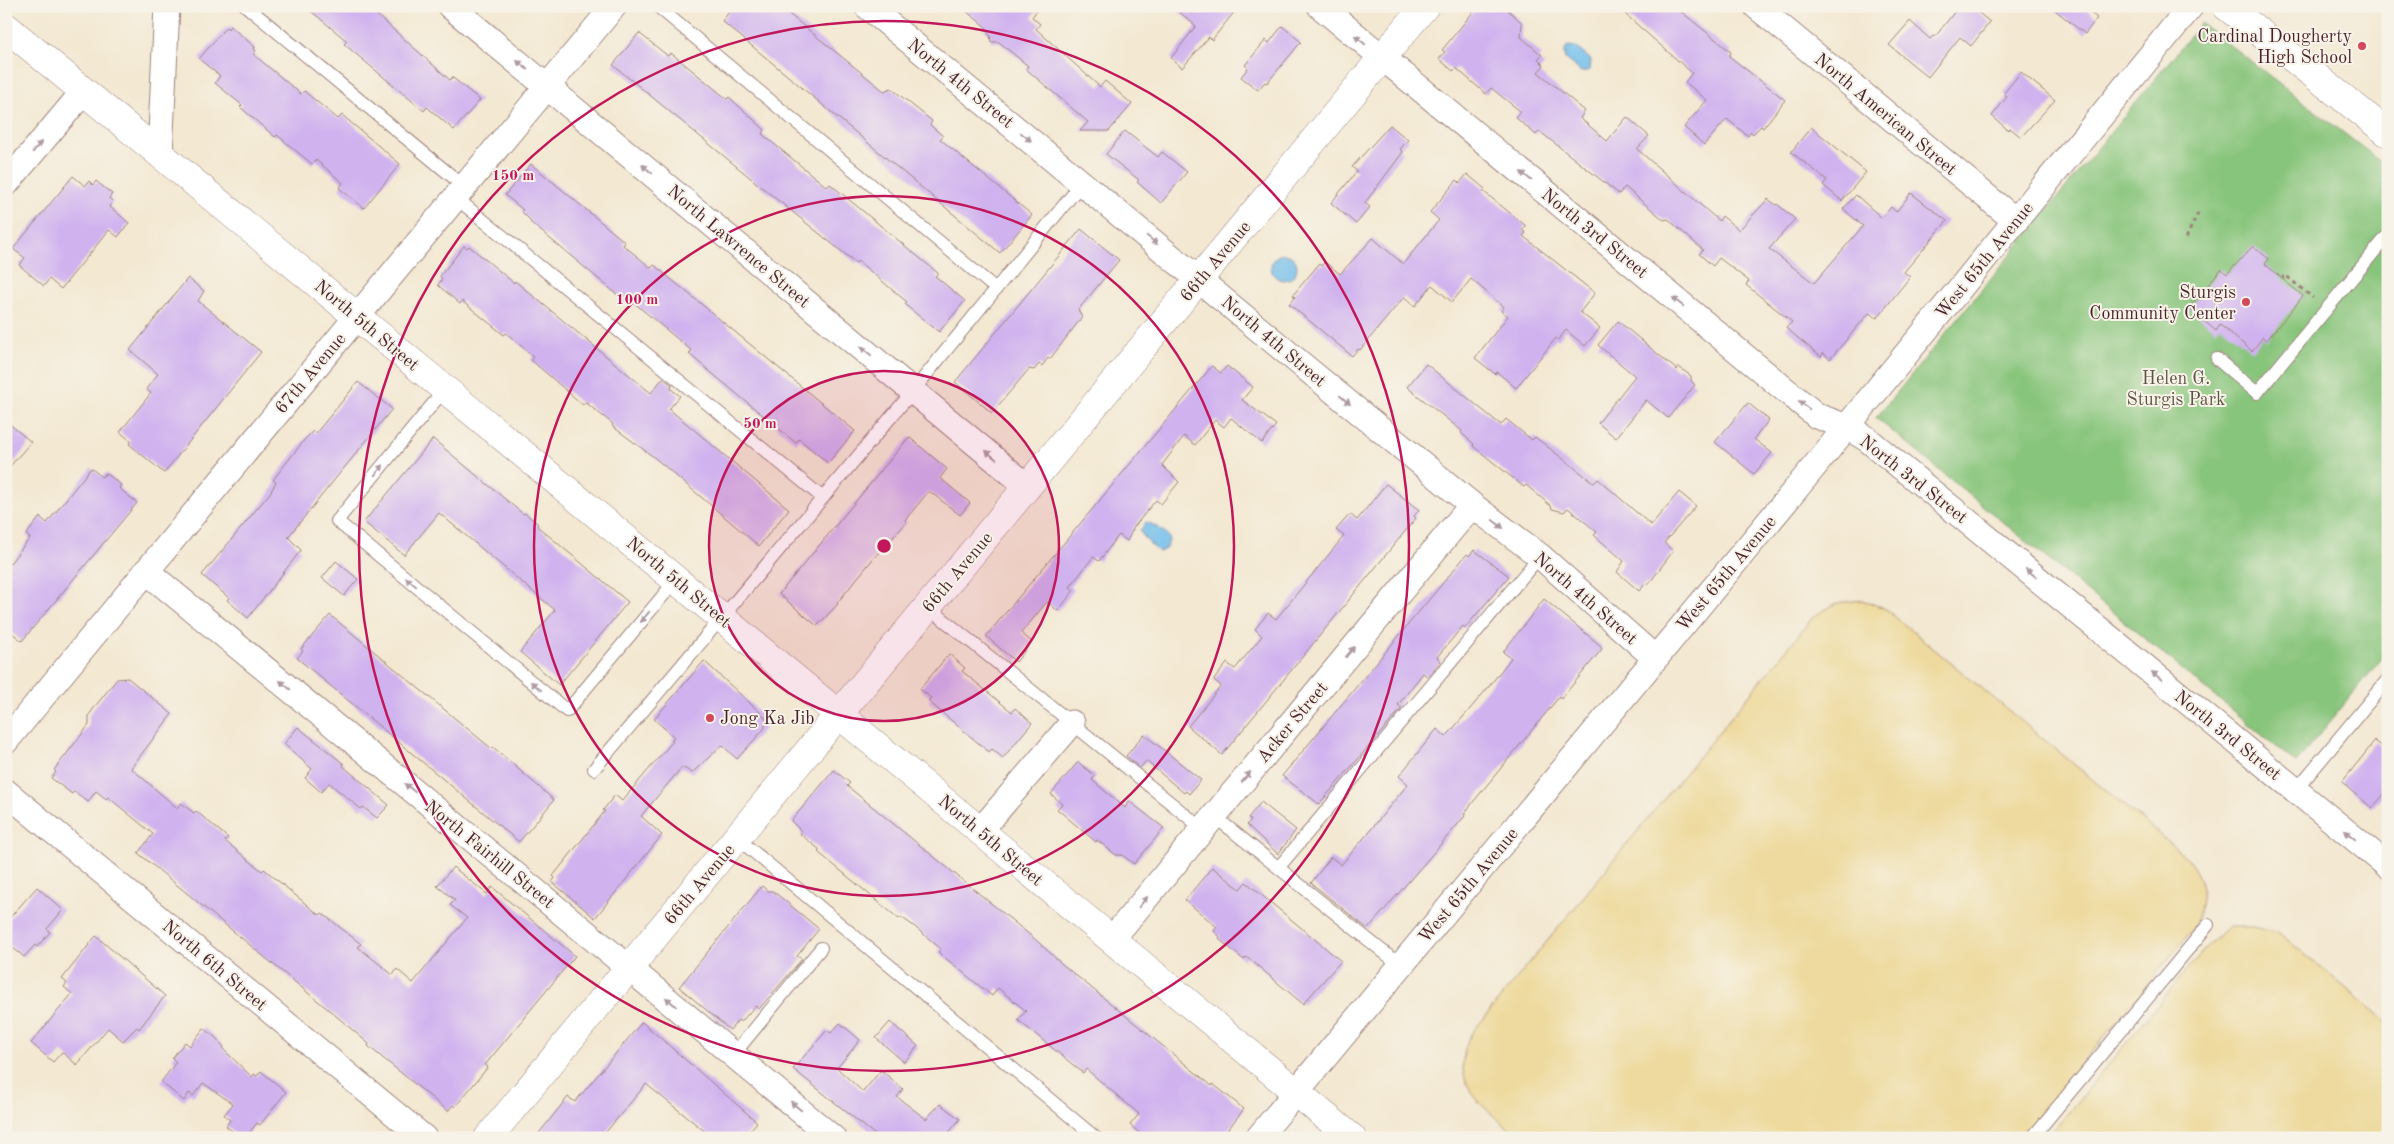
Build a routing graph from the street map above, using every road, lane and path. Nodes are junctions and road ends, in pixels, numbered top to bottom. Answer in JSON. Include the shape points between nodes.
{"nodes":[{"id":1,"x":167,"y":6,"type":"edge"},
{"id":2,"x":246,"y":6,"type":"edge"},
{"id":3,"x":450,"y":6,"type":"edge"},
{"id":4,"x":614,"y":6,"type":"edge"},
{"id":5,"x":657,"y":6,"type":"edge"},
{"id":6,"x":867,"y":6,"type":"edge"},
{"id":7,"x":1320,"y":6,"type":"edge"},
{"id":8,"x":1425,"y":6,"type":"edge"},
{"id":9,"x":1756,"y":6,"type":"edge"},
{"id":10,"x":2191,"y":6,"type":"edge"},
{"id":11,"x":2226,"y":6,"type":"edge"},
{"id":12,"x":6,"y":27,"type":"edge"},
{"id":13,"x":1383,"y":58,"type":"junction"},
{"id":14,"x":548,"y":86,"type":"junction"},
{"id":15,"x":84,"y":91,"type":"junction"},
{"id":16,"x":2388,"y":133,"type":"edge"},
{"id":17,"x":160,"y":154,"type":"junction"},
{"id":18,"x":1082,"y":183,"type":"junction"},
{"id":19,"x":6,"y":184,"type":"edge"},
{"id":20,"x":460,"y":192,"type":"junction"},
{"id":21,"x":2200,"y":211,"type":"dead end"},
{"id":22,"x":2016,"y":221,"type":"junction"},
{"id":23,"x":2388,"y":235,"type":"edge"},
{"id":24,"x":2186,"y":238,"type":"dead end"},
{"id":25,"x":2282,"y":278,"type":"dead end"},
{"id":26,"x":1200,"y":280,"type":"junction"},
{"id":27,"x":996,"y":289,"type":"junction"},
{"id":28,"x":2326,"y":309,"type":"junction"},
{"id":29,"x":357,"y":317,"type":"junction"},
{"id":30,"x":2217,"y":358,"type":"dead end"},
{"id":31,"x":445,"y":389,"type":"junction"},
{"id":32,"x":913,"y":391,"type":"junction"},
{"id":33,"x":1846,"y":427,"type":"junction"},
{"id":34,"x":1028,"y":486,"type":"junction"},
{"id":35,"x":823,"y":498,"type":"junction"},
{"id":36,"x":1472,"y":505,"type":"junction"},
{"id":37,"x":1540,"y":556,"type":"junction"},
{"id":38,"x":146,"y":571,"type":"junction"},
{"id":39,"x":676,"y":580,"type":"junction"},
{"id":40,"x":928,"y":607,"type":"junction"},
{"id":41,"x":722,"y":618,"type":"junction"},
{"id":42,"x":1655,"y":658,"type":"junction"},
{"id":43,"x":2388,"y":679,"type":"edge"},
{"id":44,"x":839,"y":715,"type":"junction"},
{"id":45,"x":1072,"y":723,"type":"junction"},
{"id":46,"x":6,"y":741,"type":"edge"},
{"id":47,"x":594,"y":769,"type":"dead end"},
{"id":48,"x":2296,"y":790,"type":"junction"},
{"id":49,"x":6,"y":792,"type":"edge"},
{"id":50,"x":1208,"y":822,"type":"junction"},
{"id":51,"x":980,"y":831,"type":"junction"},
{"id":52,"x":737,"y":838,"type":"junction"},
{"id":53,"x":2388,"y":866,"type":"edge"},
{"id":54,"x":1279,"y":868,"type":"junction"},
{"id":55,"x":2208,"y":925,"type":"dead end"},
{"id":56,"x":1112,"y":940,"type":"junction"},
{"id":57,"x":821,"y":948,"type":"dead end"},
{"id":58,"x":1401,"y":966,"type":"junction"},
{"id":59,"x":629,"y":968,"type":"junction"},
{"id":60,"x":734,"y":1054,"type":"junction"},
{"id":61,"x":1296,"y":1092,"type":"junction"},
{"id":62,"x":424,"y":1138,"type":"edge"},
{"id":63,"x":488,"y":1138,"type":"edge"},
{"id":64,"x":833,"y":1138,"type":"edge"},
{"id":65,"x":1096,"y":1138,"type":"edge"},
{"id":66,"x":1258,"y":1138,"type":"edge"},
{"id":67,"x":1352,"y":1138,"type":"edge"},
{"id":68,"x":2032,"y":1138,"type":"edge"}],
"edges":[{"from":1,"to":17,"type":"street"},
{"from":2,"to":20,"type":"lane"},
{"from":14,"to":3,"type":"street","name":"North Lawrence Street","one_way":true},
{"from":4,"to":14,"type":"street","name":"67th Avenue"},
{"from":5,"to":27,"type":"lane"},
{"from":6,"to":18,"type":"street","name":"North 4th Street","one_way":true},
{"from":13,"to":7,"type":"street","name":"North 3rd Street","one_way":true},
{"from":8,"to":13,"type":"street","name":"66th Avenue"},
{"from":9,"to":22,"type":"street","name":"North American Street"},
{"from":10,"to":22,"type":"street","name":"West 65th Avenue"},
{"from":11,"to":16,"type":"street"},
{"from":12,"to":15,"type":"street","name":"North 5th Street"},
{"from":13,"to":26,"type":"street","name":"66th Avenue"},
{"from":33,"to":13,"type":"street","name":"North 3rd Street","one_way":true,"via":[[1817,416]]},
{"from":14,"to":20,"type":"street","name":"67th Avenue"},
{"from":32,"to":14,"type":"street","name":"North Lawrence Street","one_way":true},
{"from":15,"to":17,"type":"street","name":"North 5th Street"},
{"from":19,"to":15,"type":"street","one_way":true},
{"from":17,"to":29,"type":"street","name":"North 5th Street"},
{"from":18,"to":26,"type":"street","name":"North 4th Street","one_way":true},
{"from":18,"to":27,"type":"lane"},
{"from":20,"to":29,"type":"street","name":"67th Avenue"},
{"from":20,"to":35,"type":"lane"},
{"from":21,"to":24,"type":"path"},
{"from":22,"to":33,"type":"street","name":"West 65th Avenue"},
{"from":23,"to":28,"type":"lane"},
{"from":25,"to":28,"type":"path","via":[[2285,275]]},
{"from":26,"to":34,"type":"street","name":"66th Avenue"},
{"from":26,"to":36,"type":"street","name":"North 4th Street","one_way":true},
{"from":27,"to":32,"type":"lane"},
{"from":28,"to":30,"type":"lane","via":[[2257,393]]},
{"from":29,"to":31,"type":"street","name":"North 5th Street"},
{"from":29,"to":38,"type":"street","name":"67th Avenue"},
{"from":31,"to":39,"type":"street","name":"North 5th Street"},
{"from":39,"to":31,"type":"lane","one_way":true,"via":[[567,711],[483,643],[337,521]]},
{"from":34,"to":32,"type":"street","name":"North Lawrence Street","one_way":true},
{"from":32,"to":35,"type":"lane"},
{"from":33,"to":42,"type":"street","name":"West 65th Avenue"},
{"from":48,"to":33,"type":"street","name":"North 3rd Street","one_way":true,"via":[[1867,439]]},
{"from":34,"to":40,"type":"street","name":"66th Avenue"},
{"from":35,"to":41,"type":"lane"},
{"from":36,"to":37,"type":"street","name":"North 4th Street","one_way":true},
{"from":50,"to":36,"type":"street","name":"Acker Street","one_way":true},
{"from":37,"to":42,"type":"street","name":"North 4th Street"},
{"from":37,"to":54,"type":"lane"},
{"from":38,"to":46,"type":"street","name":"67th Avenue"},
{"from":59,"to":38,"type":"street","name":"North Fairhill Street","one_way":true},
{"from":39,"to":41,"type":"street","name":"North 5th Street"},
{"from":40,"to":44,"type":"street","name":"66th Avenue"},
{"from":40,"to":45,"type":"lane"},
{"from":41,"to":44,"type":"street","name":"North 5th Street"},
{"from":41,"to":47,"type":"lane"},
{"from":42,"to":58,"type":"street","name":"West 65th Avenue"},
{"from":43,"to":48,"type":"lane"},
{"from":44,"to":51,"type":"street","name":"North 5th Street"},
{"from":44,"to":52,"type":"street","name":"66th Avenue"},
{"from":45,"to":50,"type":"lane"},
{"from":45,"to":51,"type":"street"},
{"from":53,"to":48,"type":"street","name":"North 3rd Street","one_way":true},
{"from":49,"to":62,"type":"street","name":"North 6th Street"},
{"from":50,"to":54,"type":"lane"},
{"from":56,"to":50,"type":"street","name":"Acker Street","one_way":true},
{"from":51,"to":56,"type":"street","name":"North 5th Street"},
{"from":52,"to":59,"type":"street","name":"66th Avenue"},
{"from":52,"to":65,"type":"lane"},
{"from":54,"to":58,"type":"lane"},
{"from":55,"to":68,"type":"lane"},
{"from":56,"to":61,"type":"street","name":"North 5th Street"},
{"from":57,"to":60,"type":"lane"},
{"from":58,"to":61,"type":"street","name":"West 65th Avenue"},
{"from":60,"to":59,"type":"street","name":"North Fairhill Street","one_way":true},
{"from":59,"to":63,"type":"street","name":"66th Avenue"},
{"from":64,"to":60,"type":"street","name":"North Fairhill Street","one_way":true},
{"from":61,"to":66,"type":"street","name":"West 65th Avenue"},
{"from":61,"to":67,"type":"street","name":"North 5th Street"}]}
